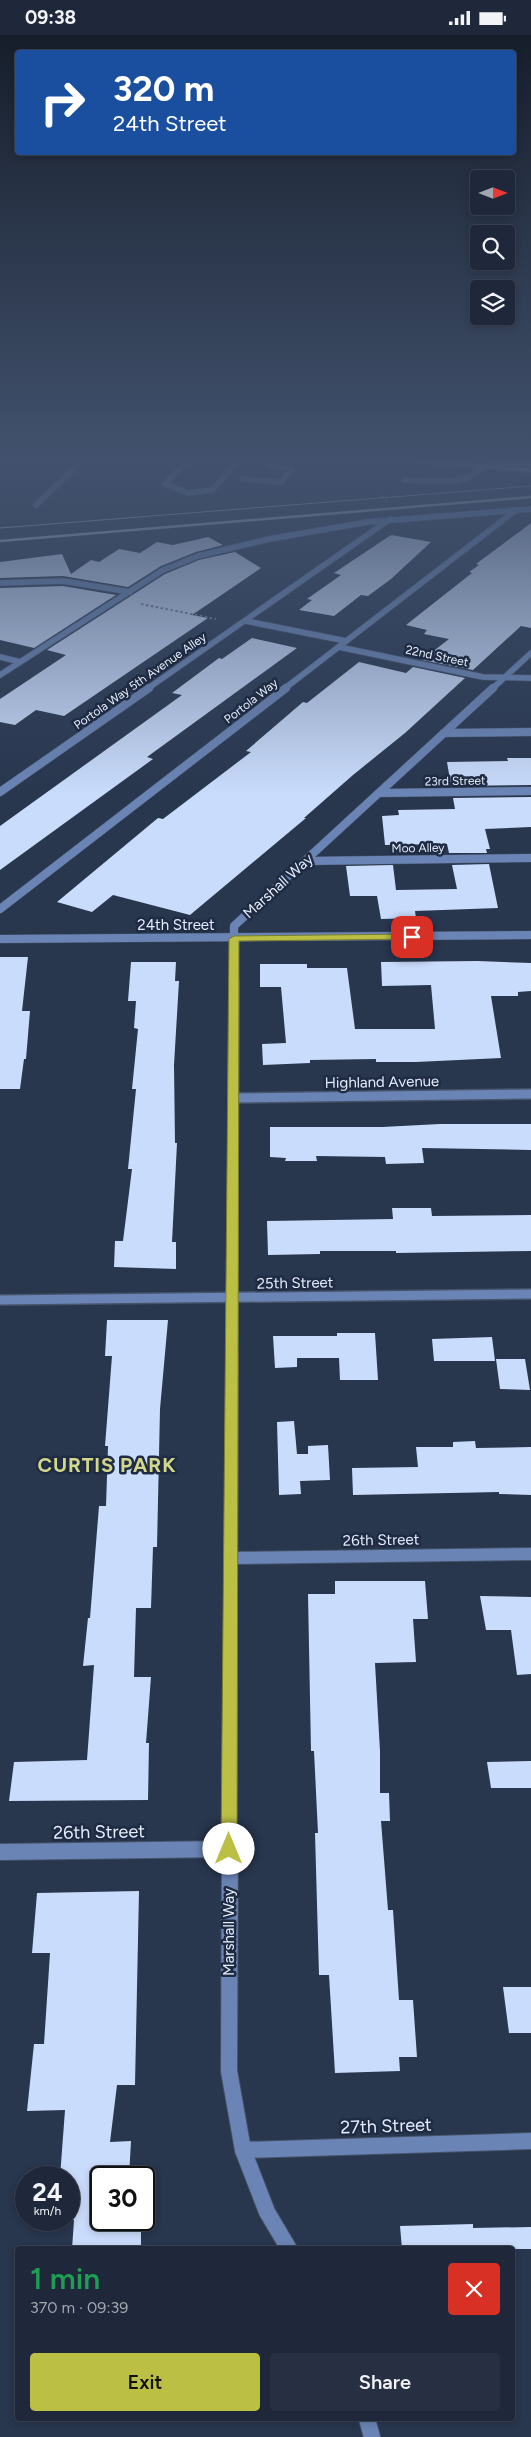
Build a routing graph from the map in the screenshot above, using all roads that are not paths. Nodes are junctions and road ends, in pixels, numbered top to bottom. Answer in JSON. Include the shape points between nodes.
{"nodes":[{"id":1,"x":163,"y":570,"type":"edge"},
{"id":2,"x":318,"y":570,"type":"edge"},
{"id":3,"x":438,"y":570,"type":"edge"},
{"id":4,"x":0,"y":583,"type":"edge"},
{"id":5,"x":130,"y":592,"type":"junction"},
{"id":6,"x":244,"y":622,"type":"junction"},
{"id":7,"x":346,"y":641,"type":"junction"},
{"id":8,"x":339,"y":647,"type":"junction"},
{"id":9,"x":531,"y":653,"type":"edge"},
{"id":10,"x":0,"y":657,"type":"edge"},
{"id":11,"x":20,"y":661,"type":"junction"},
{"id":12,"x":0,"y":675,"type":"edge"},
{"id":13,"x":505,"y":677,"type":"junction"},
{"id":14,"x":531,"y":678,"type":"edge"},
{"id":15,"x":531,"y":732,"type":"edge"},
{"id":16,"x":444,"y":733,"type":"junction"},
{"id":17,"x":531,"y":791,"type":"edge"},
{"id":18,"x":0,"y":792,"type":"edge"},
{"id":19,"x":379,"y":793,"type":"junction"},
{"id":20,"x":531,"y":858,"type":"edge"},
{"id":21,"x":304,"y":861,"type":"junction"},
{"id":22,"x":0,"y":909,"type":"edge"},
{"id":23,"x":531,"y":935,"type":"edge"},
{"id":24,"x":0,"y":939,"type":"edge"},
{"id":25,"x":234,"y":939,"type":"junction"},
{"id":26,"x":531,"y":1094,"type":"edge"},
{"id":27,"x":234,"y":1098,"type":"junction"},
{"id":28,"x":531,"y":1294,"type":"edge"},
{"id":29,"x":232,"y":1299,"type":"junction"},
{"id":30,"x":0,"y":1300,"type":"edge"},
{"id":31,"x":531,"y":1554,"type":"edge"},
{"id":32,"x":231,"y":1558,"type":"junction"},
{"id":33,"x":229,"y":1849,"type":"junction"},
{"id":34,"x":0,"y":1852,"type":"edge"},
{"id":35,"x":531,"y":2141,"type":"edge"},
{"id":36,"x":243,"y":2150,"type":"junction"},
{"id":37,"x":287,"y":2246,"type":"edge"},
{"id":38,"x":368,"y":2421,"type":"edge"},
{"id":39,"x":372,"y":2437,"type":"edge"}],
"edges":[{"from":1,"to":5,"type":"street"},
{"from":2,"to":6,"type":"street","name":"Portola Way 5th Avenue Alley"},
{"from":3,"to":7,"type":"street","name":"Portola Way"},
{"from":4,"to":5,"type":"street","via":[[64,581]]},
{"from":5,"to":11,"type":"street"},
{"from":6,"to":7,"type":"street"},
{"from":6,"to":18,"type":"street","name":"Portola Way 5th Avenue Alley"},
{"from":7,"to":8,"type":"street","name":"Portola Way"},
{"from":8,"to":13,"type":"street","name":"22nd Street","via":[[483,677]]},
{"from":8,"to":22,"type":"street","name":"Portola Way"},
{"from":9,"to":13,"type":"street","name":"Marshall Way"},
{"from":10,"to":11,"type":"street"},
{"from":11,"to":12,"type":"street"},
{"from":13,"to":14,"type":"street","name":"22nd Street"},
{"from":13,"to":16,"type":"street","name":"Marshall Way"},
{"from":15,"to":16,"type":"street"},
{"from":16,"to":19,"type":"street","name":"Marshall Way"},
{"from":17,"to":19,"type":"street","name":"23rd Street"},
{"from":19,"to":21,"type":"street","name":"Marshall Way"},
{"from":20,"to":21,"type":"street","name":"Moo Alley"},
{"from":21,"to":25,"type":"street","name":"Marshall Way","via":[[234,926]]},
{"from":23,"to":25,"type":"street","name":"24th Street"},
{"from":24,"to":25,"type":"street","name":"24th Street"},
{"from":25,"to":27,"type":"street","name":"Marshall Way"},
{"from":26,"to":27,"type":"street","name":"Highland Avenue"},
{"from":27,"to":29,"type":"street","name":"Marshall Way"},
{"from":28,"to":29,"type":"street","name":"25th Street"},
{"from":29,"to":30,"type":"street","name":"25th Street"},
{"from":29,"to":32,"type":"street","name":"Marshall Way"},
{"from":31,"to":32,"type":"street","name":"26th Street"},
{"from":32,"to":33,"type":"street","name":"Marshall Way"},
{"from":33,"to":34,"type":"street","name":"26th Street"},
{"from":33,"to":36,"type":"street","name":"Marshall Way","via":[[229,2071]]},
{"from":35,"to":36,"type":"street","name":"27th Street"},
{"from":36,"to":37,"type":"street","name":"Marshall Way","via":[[267,2212]]},
{"from":38,"to":39,"type":"street"}]}
